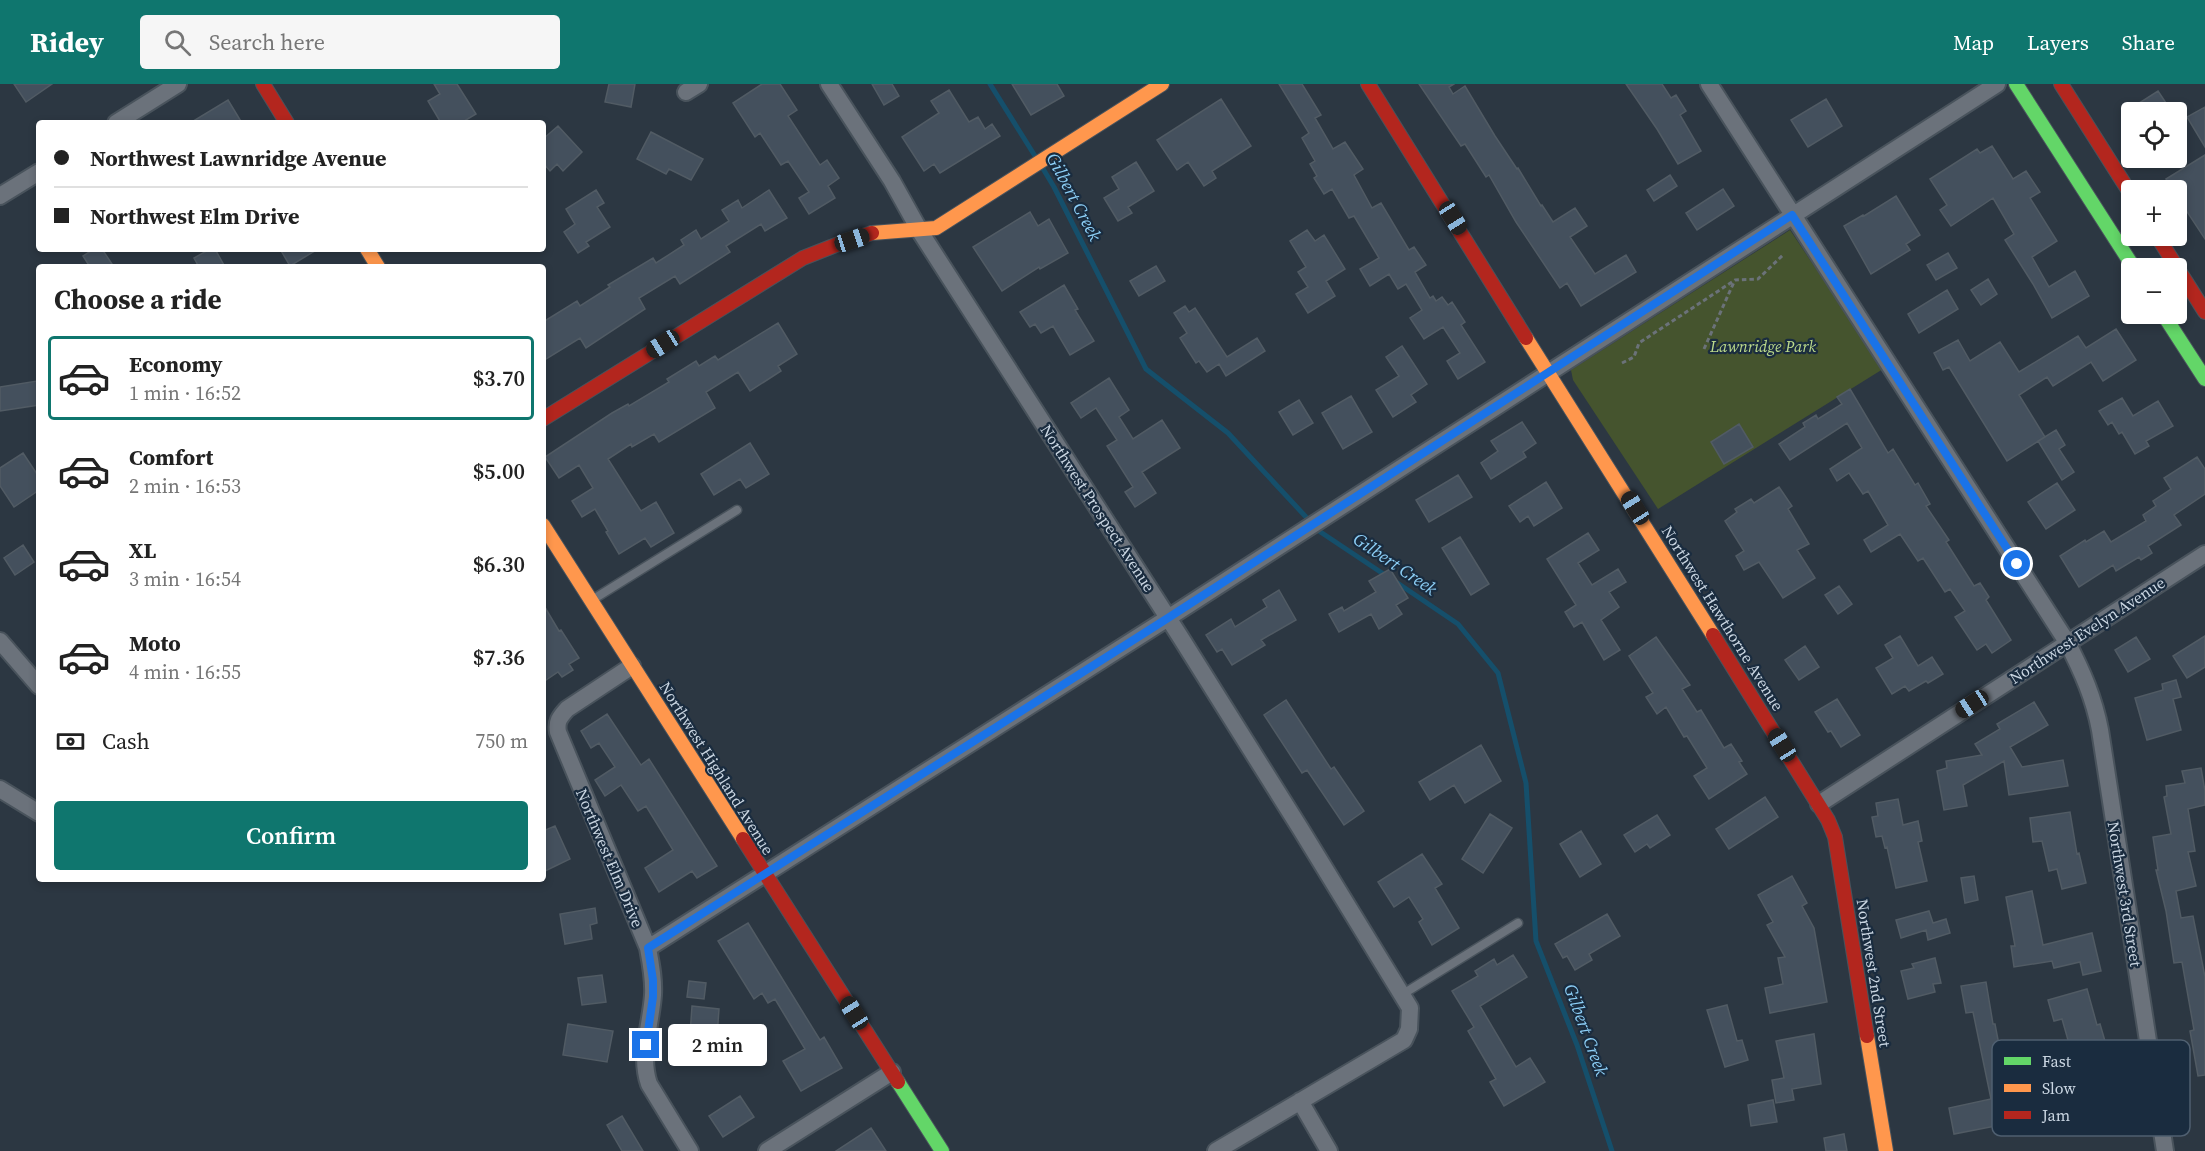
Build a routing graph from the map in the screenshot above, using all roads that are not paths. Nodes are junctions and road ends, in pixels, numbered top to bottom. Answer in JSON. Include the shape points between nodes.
{"nodes":[{"id":1,"x":178,"y":84,"type":"edge"},
{"id":2,"x":262,"y":84,"type":"edge"},
{"id":3,"x":830,"y":84,"type":"edge"},
{"id":4,"x":1162,"y":84,"type":"edge"},
{"id":5,"x":1368,"y":84,"type":"edge"},
{"id":6,"x":1709,"y":84,"type":"edge"},
{"id":7,"x":1997,"y":84,"type":"edge"},
{"id":8,"x":2016,"y":84,"type":"edge"},
{"id":9,"x":2061,"y":84,"type":"edge"},
{"id":10,"x":121,"y":120,"type":"edge"},
{"id":11,"x":285,"y":120,"type":"edge"},
{"id":12,"x":36,"y":173,"type":"edge"},
{"id":13,"x":2122,"y":180,"type":"edge"},
{"id":14,"x":0,"y":196,"type":"edge"},
{"id":15,"x":1792,"y":215,"type":"junction"},
{"id":16,"x":921,"y":233,"type":"junction"},
{"id":17,"x":2128,"y":258,"type":"edge"},
{"id":18,"x":2187,"y":284,"type":"edge"},
{"id":19,"x":2205,"y":312,"type":"edge"},
{"id":20,"x":2169,"y":324,"type":"edge"},
{"id":21,"x":1549,"y":371,"type":"junction"},
{"id":22,"x":2205,"y":379,"type":"edge"},
{"id":23,"x":546,"y":417,"type":"edge"},
{"id":24,"x":736,"y":510,"type":"dead end"},
{"id":25,"x":546,"y":530,"type":"edge"},
{"id":26,"x":2205,"y":554,"type":"edge"},
{"id":27,"x":592,"y":600,"type":"junction"},
{"id":28,"x":1168,"y":618,"type":"junction"},
{"id":29,"x":0,"y":641,"type":"edge"},
{"id":30,"x":2067,"y":642,"type":"junction"},
{"id":31,"x":633,"y":666,"type":"junction"},
{"id":32,"x":36,"y":683,"type":"edge"},
{"id":33,"x":0,"y":789,"type":"edge"},
{"id":34,"x":1819,"y":804,"type":"junction"},
{"id":35,"x":36,"y":811,"type":"edge"},
{"id":36,"x":765,"y":875,"type":"junction"},
{"id":37,"x":1518,"y":923,"type":"dead end"},
{"id":38,"x":648,"y":948,"type":"junction"},
{"id":39,"x":1403,"y":994,"type":"junction"},
{"id":40,"x":2148,"y":1040,"type":"edge"},
{"id":41,"x":892,"y":1072,"type":"junction"},
{"id":42,"x":1300,"y":1101,"type":"junction"},
{"id":43,"x":2163,"y":1136,"type":"edge"},
{"id":44,"x":690,"y":1151,"type":"edge"},
{"id":45,"x":768,"y":1151,"type":"edge"},
{"id":46,"x":942,"y":1151,"type":"edge"},
{"id":47,"x":1216,"y":1151,"type":"edge"},
{"id":48,"x":1329,"y":1151,"type":"edge"},
{"id":49,"x":1886,"y":1151,"type":"edge"},
{"id":50,"x":2165,"y":1151,"type":"edge"}],
"edges":[{"from":1,"to":10,"type":"street"},
{"from":2,"to":11,"type":"street"},
{"from":3,"to":16,"type":"street","name":"Northwest Prospect Avenue"},
{"from":4,"to":16,"type":"street","via":[[985,198]]},
{"from":5,"to":21,"type":"street","name":"Northwest Hawthorne Avenue"},
{"from":6,"to":15,"type":"street","name":"Northwest 3rd Street"},
{"from":7,"to":15,"type":"street"},
{"from":8,"to":17,"type":"street"},
{"from":9,"to":13,"type":"street"},
{"from":12,"to":14,"type":"street"},
{"from":15,"to":21,"type":"street"},
{"from":15,"to":30,"type":"street","name":"Northwest 3rd Street"},
{"from":16,"to":23,"type":"street","via":[[878,232],[803,258]]},
{"from":16,"to":28,"type":"street","name":"Northwest Prospect Avenue"},
{"from":18,"to":19,"type":"street"},
{"from":20,"to":22,"type":"street"},
{"from":21,"to":28,"type":"street"},
{"from":21,"to":34,"type":"street","name":"Northwest Hawthorne Avenue"},
{"from":24,"to":27,"type":"lane"},
{"from":25,"to":27,"type":"street","name":"Northwest Highland Avenue"},
{"from":26,"to":30,"type":"street","name":"Northwest Evelyn Avenue"},
{"from":27,"to":31,"type":"street","name":"Northwest Highland Avenue"},
{"from":28,"to":36,"type":"street"},
{"from":28,"to":39,"type":"street","name":"Northwest Prospect Avenue"},
{"from":29,"to":32,"type":"street"},
{"from":30,"to":34,"type":"street","name":"Northwest Evelyn Avenue"},
{"from":30,"to":40,"type":"street","name":"Northwest 3rd Street","via":[[2096,707]]},
{"from":31,"to":36,"type":"street","name":"Northwest Highland Avenue"},
{"from":31,"to":38,"type":"street","name":"Northwest Elm Drive","via":[[567,709],[557,724]]},
{"from":33,"to":35,"type":"street"},
{"from":34,"to":49,"type":"street","name":"Northwest 2nd Street","via":[[1835,837]]},
{"from":36,"to":38,"type":"street"},
{"from":36,"to":41,"type":"street","name":"Northwest Highland Avenue"},
{"from":37,"to":39,"type":"lane"},
{"from":38,"to":44,"type":"street","name":"Northwest Elm Drive","via":[[653,997],[646,1075]]},
{"from":39,"to":42,"type":"street","name":"Northwest Prospect Avenue","via":[[1411,1017],[1404,1040]]},
{"from":41,"to":45,"type":"street"},
{"from":41,"to":46,"type":"street","name":"Northwest Highland Avenue"},
{"from":42,"to":47,"type":"street","name":"Northwest Prospect Avenue"},
{"from":42,"to":48,"type":"street"},
{"from":43,"to":50,"type":"street","name":"Northwest 3rd Street"}]}
